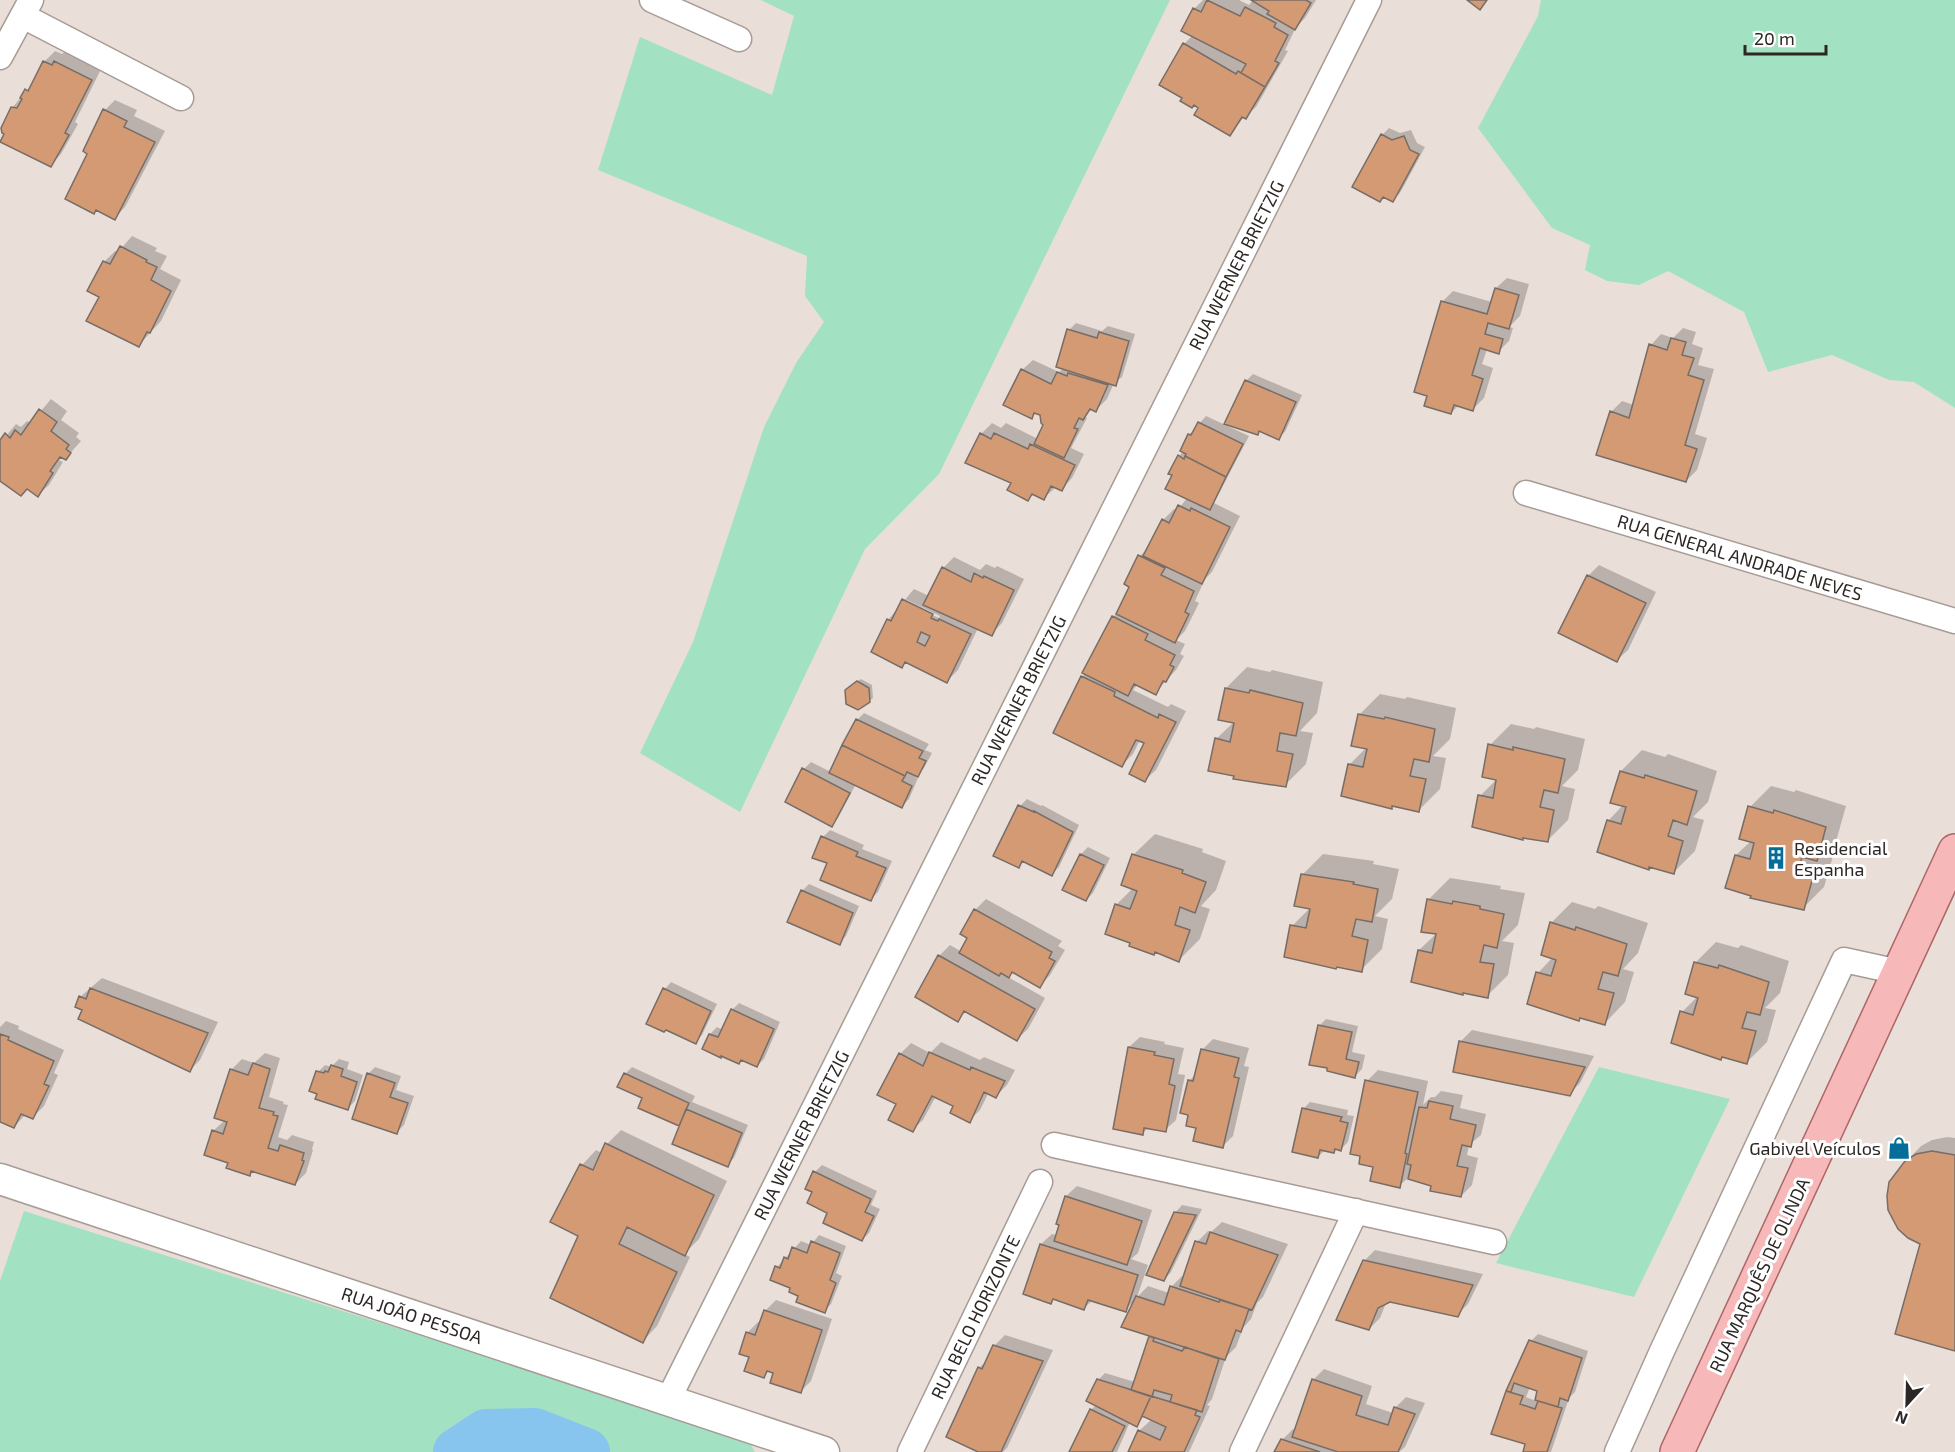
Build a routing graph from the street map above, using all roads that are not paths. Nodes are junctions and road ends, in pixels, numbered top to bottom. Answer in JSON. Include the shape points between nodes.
{"nodes":[{"id":1,"x":652,"y":0,"type":"edge"},
{"id":2,"x":1369,"y":0,"type":"edge"},
{"id":3,"x":27,"y":8,"type":"edge"},
{"id":4,"x":739,"y":39,"type":"dead end"},
{"id":5,"x":0,"y":57,"type":"edge"},
{"id":6,"x":182,"y":98,"type":"dead end"},
{"id":7,"x":1526,"y":493,"type":"dead end"},
{"id":8,"x":1955,"y":621,"type":"edge"},
{"id":9,"x":1955,"y":852,"type":"edge"},
{"id":10,"x":1899,"y":972,"type":"junction"},
{"id":11,"x":1054,"y":1145,"type":"dead end"},
{"id":12,"x":0,"y":1179,"type":"edge"},
{"id":13,"x":1040,"y":1182,"type":"dead end"},
{"id":14,"x":1356,"y":1211,"type":"junction"},
{"id":15,"x":1494,"y":1242,"type":"dead end"},
{"id":16,"x":668,"y":1400,"type":"junction"},
{"id":17,"x":1676,"y":1447,"type":"edge"},
{"id":18,"x":824,"y":1452,"type":"edge"},
{"id":19,"x":910,"y":1452,"type":"edge"},
{"id":20,"x":1242,"y":1452,"type":"edge"},
{"id":21,"x":1617,"y":1452,"type":"edge"}],
"edges":[{"from":1,"to":4,"type":"street"},
{"from":2,"to":16,"type":"street","name":"RUA WERNER BRIETZIG"},
{"from":3,"to":5,"type":"street"},
{"from":3,"to":6,"type":"street"},
{"from":7,"to":8,"type":"street","name":"RUA GENERAL ANDRADE NEVES"},
{"from":9,"to":10,"type":"main road","name":"RUA MARQUÊS DE OLINDA"},
{"from":10,"to":17,"type":"main road","name":"RUA MARQUÊS DE OLINDA"},
{"from":10,"to":21,"type":"street","via":[[1844,960]]},
{"from":11,"to":14,"type":"street"},
{"from":12,"to":16,"type":"street","name":"RUA JOÃO PESSOA"},
{"from":13,"to":19,"type":"street","name":"RUA BELO HORIZONTE"},
{"from":14,"to":15,"type":"street"},
{"from":14,"to":20,"type":"street"},
{"from":16,"to":18,"type":"street","name":"RUA JOÃO PESSOA"}]}
